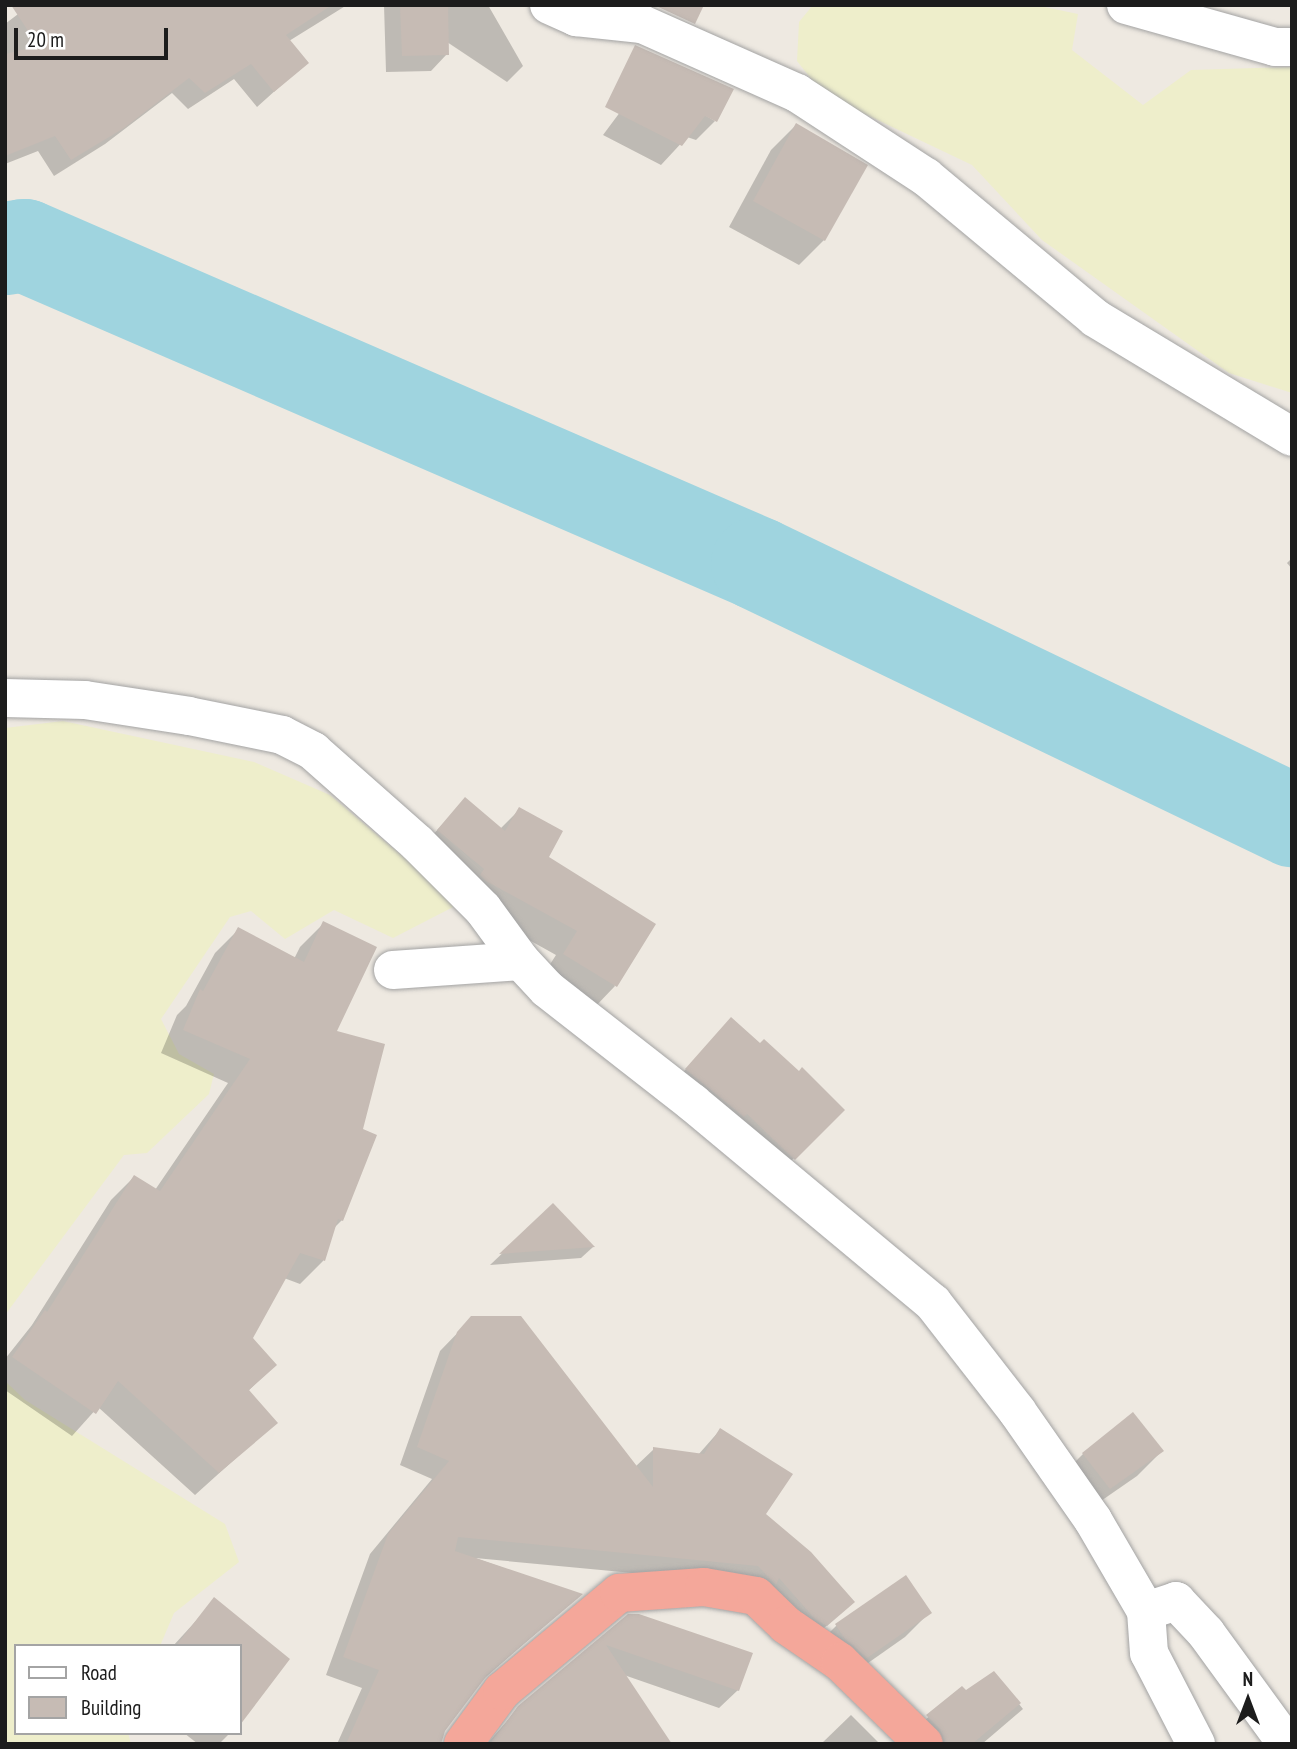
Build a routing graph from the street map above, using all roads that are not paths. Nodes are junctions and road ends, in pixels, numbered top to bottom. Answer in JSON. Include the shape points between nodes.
{"nodes":[{"id":1,"x":549,"y":5,"type":"edge"},
{"id":2,"x":1126,"y":5,"type":"edge"},
{"id":3,"x":1292,"y":47,"type":"edge"},
{"id":4,"x":1292,"y":437,"type":"edge"},
{"id":5,"x":5,"y":698,"type":"edge"},
{"id":6,"x":521,"y":961,"type":"junction"},
{"id":7,"x":393,"y":970,"type":"dead end"},
{"id":8,"x":1146,"y":1611,"type":"junction"},
{"id":9,"x":463,"y":1744,"type":"edge"},
{"id":10,"x":924,"y":1744,"type":"edge"},
{"id":11,"x":1196,"y":1744,"type":"edge"},
{"id":12,"x":1287,"y":1744,"type":"edge"}],
"edges":[{"from":1,"to":4,"type":"street","via":[[576,17],[642,24],[797,93],[926,177],[1094,318]]},
{"from":2,"to":3,"type":"street","via":[[1275,47]]},
{"from":5,"to":6,"type":"street","via":[[85,700],[282,735],[313,751],[417,843],[483,909]]},
{"from":6,"to":7,"type":"street"},
{"from":6,"to":8,"type":"street","via":[[547,989],[715,1121],[933,1303],[1017,1411],[1093,1520]]},
{"from":8,"to":11,"type":"street","via":[[1149,1653]]},
{"from":8,"to":12,"type":"street","via":[[1176,1601],[1206,1633]]},
{"from":9,"to":10,"type":"highway","via":[[502,1691],[619,1593],[704,1587],[756,1596],[786,1625],[840,1662]]}]}
